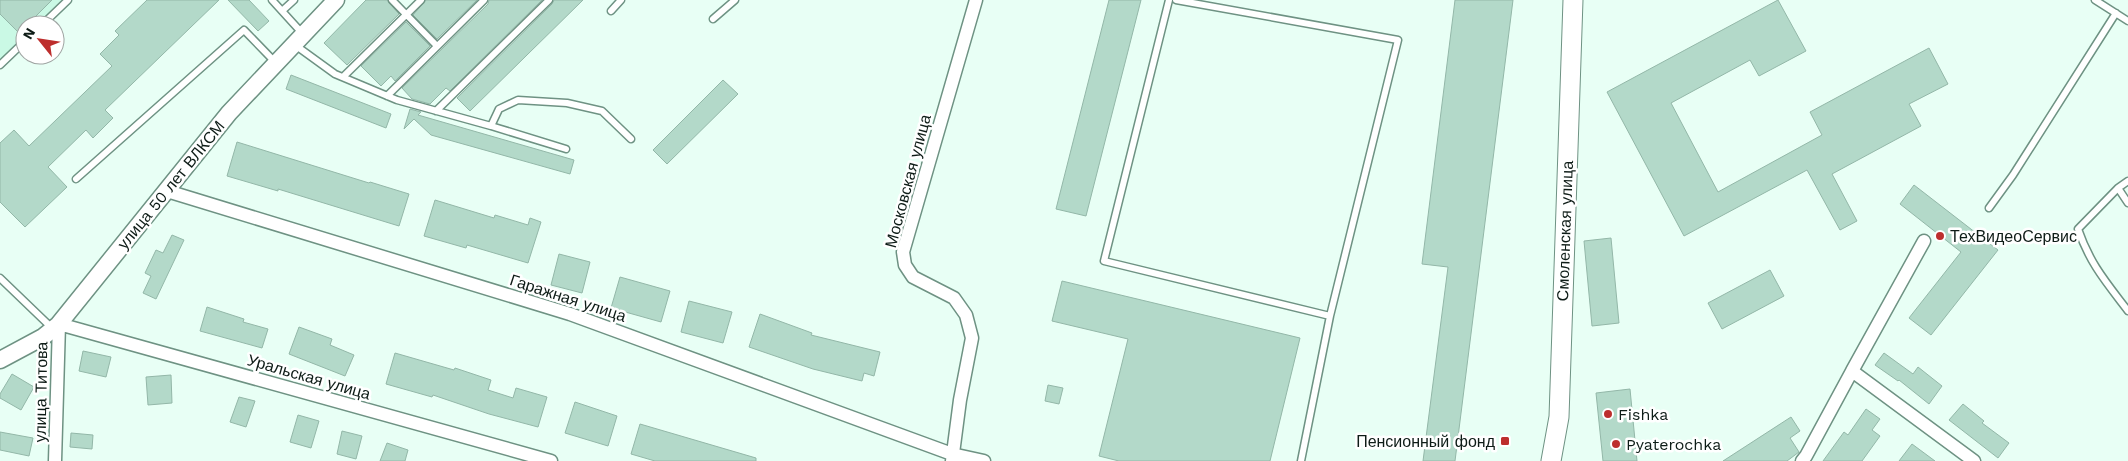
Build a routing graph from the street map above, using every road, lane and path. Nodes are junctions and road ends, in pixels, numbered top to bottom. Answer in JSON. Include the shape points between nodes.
{"nodes":[{"id":1,"x":68,"y":0,"type":"edge"},
{"id":2,"x":272,"y":0,"type":"edge"},
{"id":3,"x":294,"y":0,"type":"edge"},
{"id":4,"x":336,"y":0,"type":"edge"},
{"id":5,"x":392,"y":0,"type":"edge"},
{"id":6,"x":421,"y":0,"type":"edge"},
{"id":7,"x":484,"y":0,"type":"edge"},
{"id":8,"x":549,"y":0,"type":"edge"},
{"id":9,"x":621,"y":0,"type":"edge"},
{"id":10,"x":735,"y":0,"type":"edge"},
{"id":11,"x":976,"y":0,"type":"edge"},
{"id":12,"x":1169,"y":0,"type":"edge"},
{"id":13,"x":1176,"y":0,"type":"edge"},
{"id":14,"x":1573,"y":0,"type":"edge"},
{"id":15,"x":2095,"y":0,"type":"edge"},
{"id":16,"x":611,"y":11,"type":"dead end"},
{"id":17,"x":282,"y":12,"type":"junction"},
{"id":18,"x":2116,"y":13,"type":"junction"},
{"id":19,"x":406,"y":14,"type":"junction"},
{"id":20,"x":52,"y":15,"type":"edge"},
{"id":21,"x":713,"y":19,"type":"dead end"},
{"id":22,"x":2128,"y":21,"type":"edge"},
{"id":23,"x":298,"y":39,"type":"junction"},
{"id":24,"x":437,"y":46,"type":"junction"},
{"id":25,"x":15,"y":51,"type":"edge"},
{"id":26,"x":276,"y":63,"type":"junction"},
{"id":27,"x":0,"y":65,"type":"edge"},
{"id":28,"x":343,"y":78,"type":"junction"},
{"id":29,"x":387,"y":96,"type":"junction"},
{"id":30,"x":436,"y":111,"type":"junction"},
{"id":31,"x":491,"y":126,"type":"junction"},
{"id":32,"x":631,"y":139,"type":"dead end"},
{"id":33,"x":566,"y":149,"type":"dead end"},
{"id":34,"x":76,"y":179,"type":"dead end"},
{"id":35,"x":2128,"y":181,"type":"edge"},
{"id":36,"x":2118,"y":188,"type":"junction"},
{"id":37,"x":167,"y":191,"type":"junction"},
{"id":38,"x":2128,"y":204,"type":"edge"},
{"id":39,"x":1989,"y":208,"type":"dead end"},
{"id":40,"x":1924,"y":241,"type":"dead end"},
{"id":41,"x":0,"y":278,"type":"edge"},
{"id":42,"x":2128,"y":311,"type":"edge"},
{"id":43,"x":1330,"y":316,"type":"junction"},
{"id":44,"x":56,"y":327,"type":"junction"},
{"id":45,"x":0,"y":360,"type":"edge"},
{"id":46,"x":1852,"y":372,"type":"junction"},
{"id":47,"x":952,"y":457,"type":"edge"},
{"id":48,"x":55,"y":461,"type":"edge"},
{"id":49,"x":551,"y":461,"type":"edge"},
{"id":50,"x":984,"y":461,"type":"edge"},
{"id":51,"x":1301,"y":461,"type":"edge"},
{"id":52,"x":1551,"y":461,"type":"edge"},
{"id":53,"x":1802,"y":461,"type":"edge"},
{"id":54,"x":1974,"y":461,"type":"edge"}],
"edges":[{"from":1,"to":20,"type":"lane"},
{"from":2,"to":17,"type":"lane"},
{"from":3,"to":17,"type":"lane"},
{"from":4,"to":23,"type":"street","name":"улица 50 лет ВЛКСМ"},
{"from":5,"to":19,"type":"lane"},
{"from":6,"to":19,"type":"lane"},
{"from":7,"to":24,"type":"lane"},
{"from":8,"to":30,"type":"lane"},
{"from":9,"to":16,"type":"lane"},
{"from":10,"to":21,"type":"lane"},
{"from":11,"to":47,"type":"street","name":"Московская улица","via":[[904,252],[904,265],[914,277],[954,298],[966,315],[972,338]]},
{"from":12,"to":43,"type":"lane","via":[[1104,262]]},
{"from":13,"to":43,"type":"lane","via":[[1398,40]]},
{"from":14,"to":52,"type":"main road","name":"Смоленская улица","via":[[1559,418]]},
{"from":15,"to":18,"type":"lane"},
{"from":17,"to":23,"type":"lane"},
{"from":18,"to":22,"type":"lane"},
{"from":18,"to":39,"type":"lane"},
{"from":19,"to":24,"type":"lane"},
{"from":19,"to":28,"type":"lane"},
{"from":23,"to":26,"type":"street","name":"улица 50 лет ВЛКСМ"},
{"from":23,"to":28,"type":"lane"},
{"from":24,"to":29,"type":"lane"},
{"from":25,"to":27,"type":"lane"},
{"from":26,"to":34,"type":"lane","via":[[244,30]]},
{"from":26,"to":37,"type":"street","name":"улица 50 лет ВЛКСМ","via":[[229,113]]},
{"from":28,"to":29,"type":"lane"},
{"from":29,"to":30,"type":"lane"},
{"from":30,"to":31,"type":"lane"},
{"from":31,"to":32,"type":"lane","via":[[499,109],[518,100],[566,103],[602,111]]},
{"from":31,"to":33,"type":"lane"},
{"from":35,"to":36,"type":"lane"},
{"from":36,"to":38,"type":"lane"},
{"from":36,"to":42,"type":"lane","via":[[2078,229],[2096,269]]},
{"from":37,"to":44,"type":"street","name":"улица 50 лет ВЛКСМ"},
{"from":37,"to":47,"type":"street","name":"Гаражная улица","via":[[570,314]]},
{"from":40,"to":46,"type":"street"},
{"from":41,"to":44,"type":"lane"},
{"from":43,"to":51,"type":"lane"},
{"from":44,"to":45,"type":"street","name":"улица 50 лет ВЛКСМ"},
{"from":44,"to":48,"type":"street","name":"улица Титова"},
{"from":44,"to":49,"type":"street","name":"Уральская улица"},
{"from":46,"to":53,"type":"street"},
{"from":46,"to":54,"type":"street"},
{"from":47,"to":50,"type":"street","name":"Гаражная улица"}]}
